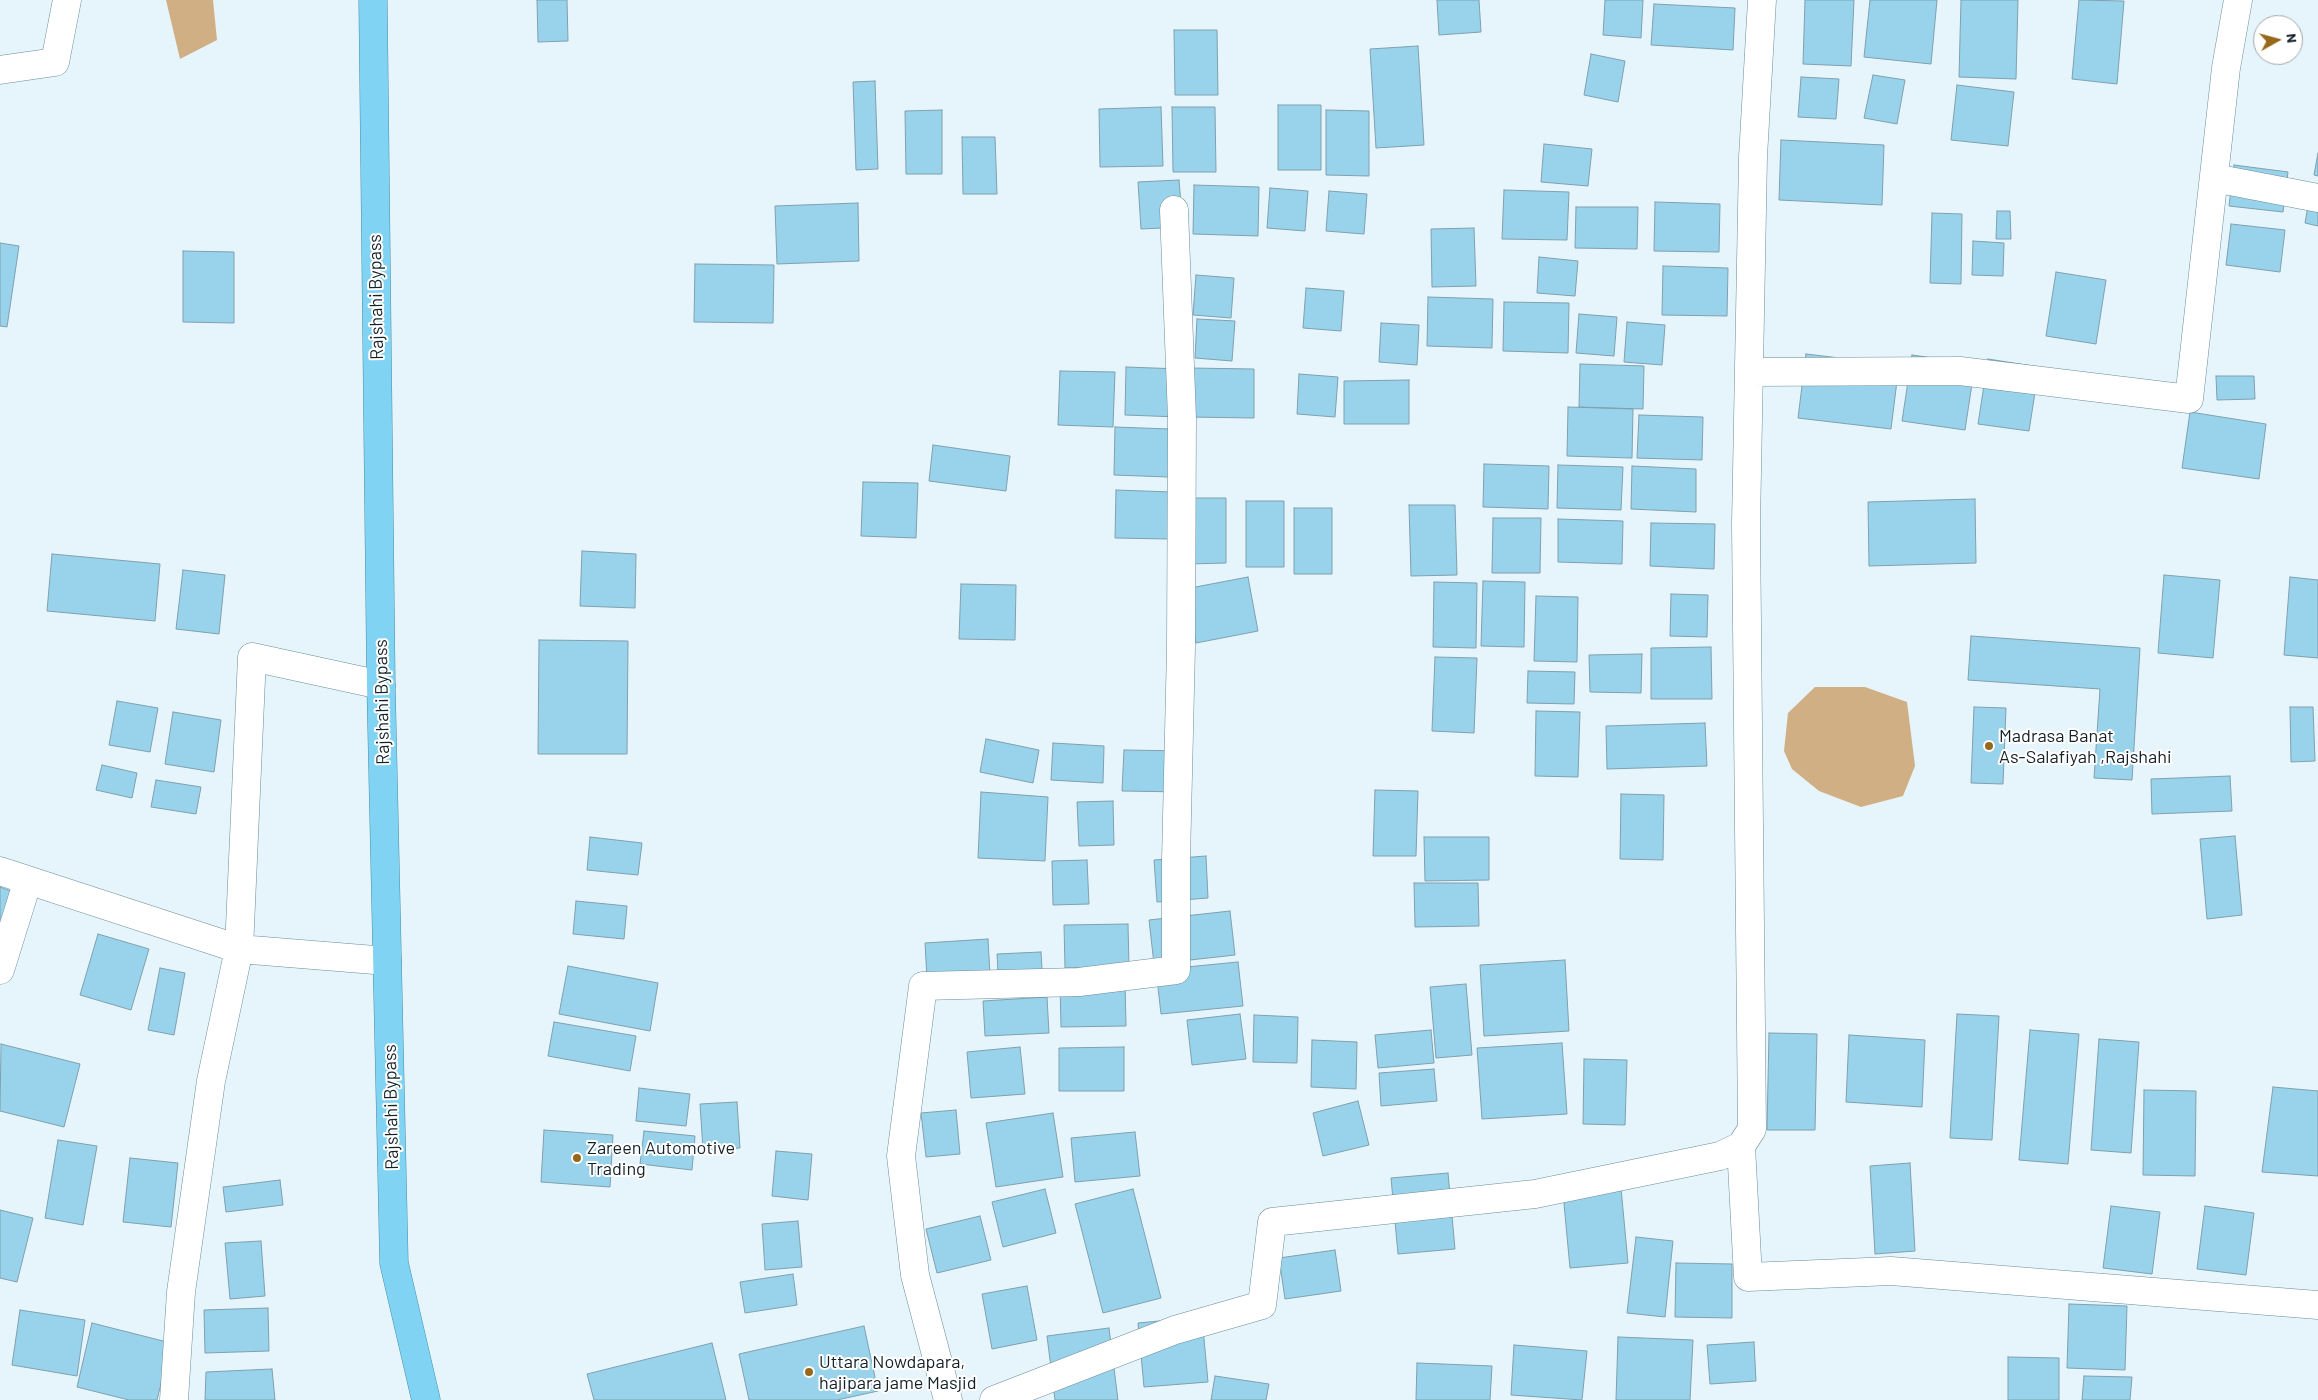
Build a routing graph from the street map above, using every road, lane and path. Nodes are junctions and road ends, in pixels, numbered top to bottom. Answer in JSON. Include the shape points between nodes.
{"nodes":[{"id":1,"x":67,"y":0,"type":"edge"},
{"id":2,"x":373,"y":0,"type":"edge"},
{"id":3,"x":1762,"y":0,"type":"edge"},
{"id":4,"x":2238,"y":0,"type":"edge"},
{"id":5,"x":0,"y":70,"type":"edge"},
{"id":6,"x":2214,"y":178,"type":"junction"},
{"id":7,"x":2318,"y":198,"type":"edge"},
{"id":8,"x":1174,"y":210,"type":"dead end"},
{"id":9,"x":1749,"y":372,"type":"junction"},
{"id":10,"x":381,"y":685,"type":"junction"},
{"id":11,"x":0,"y":870,"type":"edge"},
{"id":12,"x":28,"y":880,"type":"junction"},
{"id":13,"x":239,"y":949,"type":"junction"},
{"id":14,"x":387,"y":961,"type":"junction"},
{"id":15,"x":0,"y":970,"type":"edge"},
{"id":16,"x":1741,"y":1146,"type":"junction"},
{"id":17,"x":2318,"y":1305,"type":"edge"},
{"id":18,"x":174,"y":1400,"type":"edge"},
{"id":19,"x":426,"y":1400,"type":"edge"},
{"id":20,"x":948,"y":1400,"type":"edge"},
{"id":21,"x":994,"y":1400,"type":"edge"}],
"edges":[{"from":1,"to":5,"type":"street","via":[[55,62]]},
{"from":2,"to":10,"type":"highway","name":"Rajshahi Bypass"},
{"from":3,"to":9,"type":"street","via":[[1753,157]]},
{"from":4,"to":6,"type":"street","via":[[2226,68]]},
{"from":6,"to":7,"type":"street"},
{"from":6,"to":9,"type":"street","via":[[2189,399],[1960,371]]},
{"from":8,"to":20,"type":"street","via":[[1182,418],[1176,970],[1079,982],[922,986],[902,1156],[915,1275]]},
{"from":9,"to":16,"type":"street","via":[[1746,524],[1752,1129]]},
{"from":10,"to":13,"type":"street","via":[[252,657]]},
{"from":10,"to":14,"type":"highway","name":"Rajshahi Bypass"},
{"from":11,"to":12,"type":"street"},
{"from":12,"to":13,"type":"street"},
{"from":12,"to":15,"type":"street"},
{"from":13,"to":14,"type":"street"},
{"from":13,"to":18,"type":"street","via":[[211,1081],[181,1292]]},
{"from":14,"to":19,"type":"highway","name":"Rajshahi Bypass","via":[[394,1263]]},
{"from":16,"to":17,"type":"street","via":[[1748,1277],[1891,1271]]},
{"from":16,"to":21,"type":"street","via":[[1720,1156],[1535,1194],[1272,1222],[1262,1305],[1175,1330]]}]}
